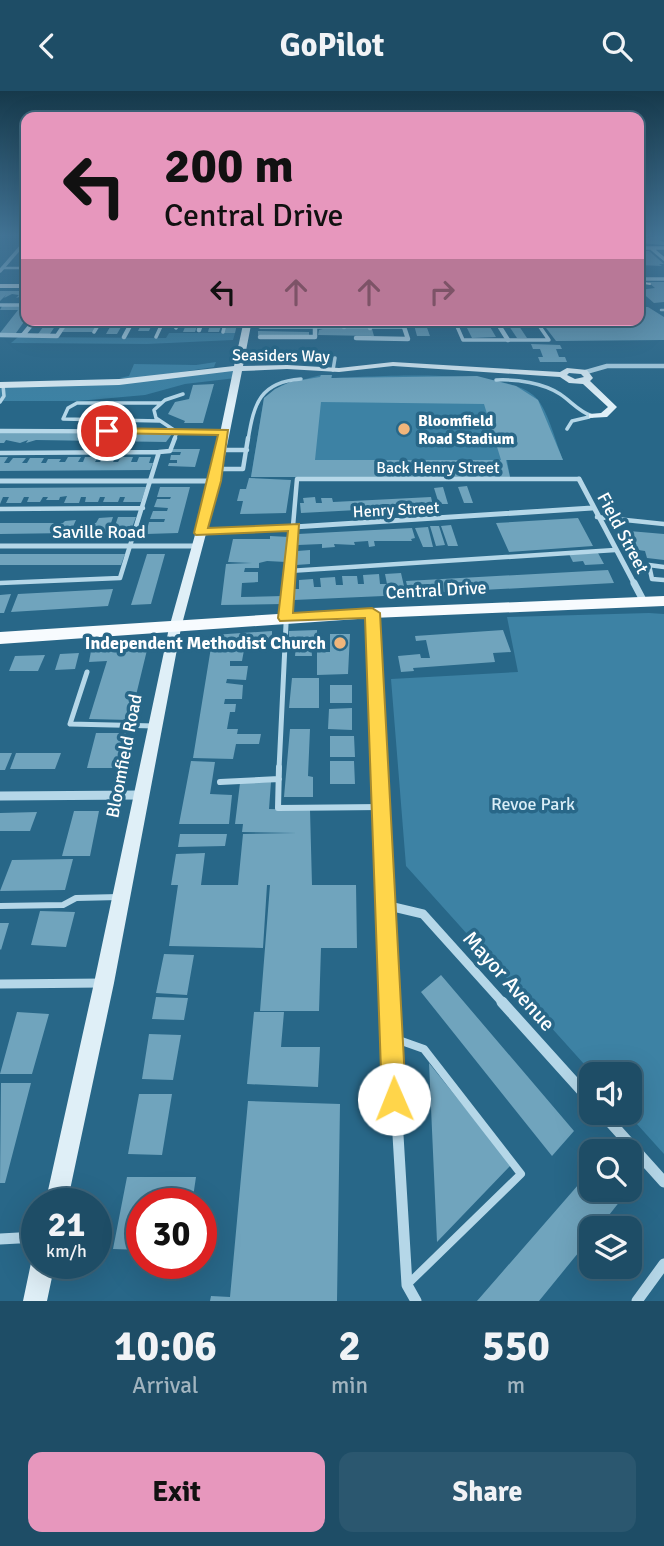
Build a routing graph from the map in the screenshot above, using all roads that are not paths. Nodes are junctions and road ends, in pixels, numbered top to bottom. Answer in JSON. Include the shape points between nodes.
{"nodes":[{"id":1,"x":0,"y":305,"type":"edge"},
{"id":2,"x":21,"y":305,"type":"edge"},
{"id":3,"x":30,"y":326,"type":"edge"},
{"id":4,"x":63,"y":326,"type":"edge"},
{"id":5,"x":98,"y":326,"type":"edge"},
{"id":6,"x":130,"y":326,"type":"edge"},
{"id":7,"x":161,"y":326,"type":"edge"},
{"id":8,"x":201,"y":326,"type":"edge"},
{"id":9,"x":224,"y":326,"type":"edge"},
{"id":10,"x":247,"y":326,"type":"edge"},
{"id":11,"x":381,"y":326,"type":"edge"},
{"id":12,"x":404,"y":326,"type":"edge"},
{"id":13,"x":457,"y":326,"type":"edge"},
{"id":14,"x":500,"y":326,"type":"edge"},
{"id":15,"x":539,"y":326,"type":"edge"},
{"id":16,"x":260,"y":327,"type":"dead end"},
{"id":17,"x":283,"y":327,"type":"joint"},
{"id":18,"x":344,"y":327,"type":"joint"},
{"id":19,"x":370,"y":327,"type":"joint"},
{"id":20,"x":315,"y":328,"type":"junction"},
{"id":21,"x":199,"y":330,"type":"dead end"},
{"id":22,"x":94,"y":332,"type":"dead end"},
{"id":23,"x":223,"y":332,"type":"dead end"},
{"id":24,"x":0,"y":335,"type":"edge"},
{"id":25,"x":23,"y":335,"type":"junction"},
{"id":26,"x":124,"y":337,"type":"dead end"},
{"id":27,"x":156,"y":337,"type":"dead end"},
{"id":28,"x":260,"y":337,"type":"dead end"},
{"id":29,"x":356,"y":338,"type":"dead end"},
{"id":30,"x":509,"y":342,"type":"junction"},
{"id":31,"x":334,"y":358,"type":"dead end"},
{"id":32,"x":664,"y":366,"type":"edge"},
{"id":33,"x":237,"y":368,"type":"junction"},
{"id":34,"x":332,"y":370,"type":"junction"},
{"id":35,"x":585,"y":377,"type":"junction"},
{"id":36,"x":301,"y":379,"type":"dead end"},
{"id":37,"x":496,"y":380,"type":"dead end"},
{"id":38,"x":2,"y":385,"type":"edge"},
{"id":39,"x":183,"y":394,"type":"dead end"},
{"id":40,"x":160,"y":403,"type":"junction"},
{"id":41,"x":1,"y":404,"type":"edge"},
{"id":42,"x":592,"y":416,"type":"junction"},
{"id":43,"x":160,"y":421,"type":"junction"},
{"id":44,"x":567,"y":429,"type":"dead end"},
{"id":45,"x":0,"y":431,"type":"edge"},
{"id":46,"x":177,"y":432,"type":"junction"},
{"id":47,"x":224,"y":432,"type":"junction"},
{"id":48,"x":221,"y":450,"type":"junction"},
{"id":49,"x":247,"y":450,"type":"junction"},
{"id":50,"x":159,"y":452,"type":"junction"},
{"id":51,"x":0,"y":453,"type":"edge"},
{"id":52,"x":216,"y":475,"type":"junction"},
{"id":53,"x":579,"y":479,"type":"joint"},
{"id":54,"x":0,"y":481,"type":"edge"},
{"id":55,"x":151,"y":481,"type":"junction"},
{"id":56,"x":143,"y":508,"type":"junction"},
{"id":57,"x":592,"y":508,"type":"junction"},
{"id":58,"x":0,"y":509,"type":"edge"},
{"id":59,"x":597,"y":517,"type":"junction"},
{"id":60,"x":664,"y":524,"type":"edge"},
{"id":61,"x":295,"y":527,"type":"junction"},
{"id":62,"x":199,"y":540,"type":"junction"},
{"id":63,"x":0,"y":546,"type":"edge"},
{"id":64,"x":132,"y":546,"type":"junction"},
{"id":65,"x":615,"y":550,"type":"junction"},
{"id":66,"x":664,"y":566,"type":"edge"},
{"id":67,"x":289,"y":571,"type":"junction"},
{"id":68,"x":664,"y":580,"type":"edge"},
{"id":69,"x":0,"y":583,"type":"edge"},
{"id":70,"x":643,"y":600,"type":"junction"},
{"id":71,"x":664,"y":601,"type":"edge"},
{"id":72,"x":372,"y":613,"type":"junction"},
{"id":73,"x":285,"y":618,"type":"junction"},
{"id":74,"x":175,"y":628,"type":"junction"},
{"id":75,"x":0,"y":638,"type":"edge"},
{"id":76,"x":87,"y":671,"type":"dead end"},
{"id":77,"x":155,"y":726,"type":"junction"},
{"id":78,"x":279,"y":779,"type":"junction"},
{"id":79,"x":220,"y":782,"type":"dead end"},
{"id":80,"x":141,"y":795,"type":"junction"},
{"id":81,"x":0,"y":796,"type":"edge"},
{"id":82,"x":381,"y":807,"type":"junction"},
{"id":83,"x":122,"y":897,"type":"junction"},
{"id":84,"x":385,"y":905,"type":"junction"},
{"id":85,"x":0,"y":907,"type":"edge"},
{"id":86,"x":0,"y":983,"type":"edge"},
{"id":87,"x":104,"y":983,"type":"junction"},
{"id":88,"x":393,"y":1038,"type":"junction"},
{"id":89,"x":579,"y":1088,"type":"edge"},
{"id":90,"x":613,"y":1125,"type":"edge"},
{"id":91,"x":664,"y":1182,"type":"edge"},
{"id":92,"x":59,"y":1188,"type":"edge"},
{"id":93,"x":21,"y":1237,"type":"edge"},
{"id":94,"x":0,"y":1238,"type":"edge"},
{"id":95,"x":664,"y":1264,"type":"edge"},
{"id":96,"x":40,"y":1279,"type":"edge"},
{"id":97,"x":407,"y":1285,"type":"junction"},
{"id":98,"x":35,"y":1301,"type":"edge"},
{"id":99,"x":416,"y":1301,"type":"edge"},
{"id":100,"x":637,"y":1301,"type":"edge"}],
"edges":[{"from":1,"to":2,"type":"street"},
{"from":3,"to":25,"type":"street"},
{"from":4,"to":25,"type":"street","via":[[57,335]]},
{"from":5,"to":22,"type":"lane"},
{"from":6,"to":26,"type":"street"},
{"from":7,"to":27,"type":"lane"},
{"from":8,"to":21,"type":"street"},
{"from":9,"to":23,"type":"lane"},
{"from":10,"to":33,"type":"street","name":"Bloomfield Road"},
{"from":11,"to":19,"type":"lane"},
{"from":12,"to":29,"type":"street","via":[[408,339]]},
{"from":13,"to":30,"type":"lane","via":[[463,339]]},
{"from":14,"to":30,"type":"street"},
{"from":15,"to":30,"type":"lane","via":[[549,340]]},
{"from":16,"to":17,"type":"lane"},
{"from":17,"to":20,"type":"lane"},
{"from":18,"to":19,"type":"lane"},
{"from":18,"to":20,"type":"lane"},
{"from":20,"to":28,"type":"street","via":[[314,337]]},
{"from":24,"to":25,"type":"street"},
{"from":31,"to":34,"type":"lane"},
{"from":32,"to":35,"type":"street","via":[[607,366]]},
{"from":33,"to":34,"type":"street","name":"Seasiders Way"},
{"from":33,"to":38,"type":"street","name":"Seasiders Way","via":[[119,382]]},
{"from":33,"to":47,"type":"street","name":"Bloomfield Road"},
{"from":34,"to":35,"type":"street","name":"Seasiders Way","via":[[401,364],[562,375],[569,380]]},
{"from":35,"to":42,"type":"street","via":[[613,407],[604,415]]},
{"from":36,"to":49,"type":"lane","via":[[274,381],[258,398]]},
{"from":37,"to":42,"type":"lane","via":[[514,379],[559,394],[574,410]]},
{"from":38,"to":41,"type":"lane"},
{"from":39,"to":40,"type":"lane"},
{"from":40,"to":43,"type":"lane","via":[[153,414]]},
{"from":40,"to":43,"type":"lane","via":[[77,403],[63,419]]},
{"from":42,"to":44,"type":"lane","via":[[572,421]]},
{"from":43,"to":46,"type":"lane"},
{"from":45,"to":46,"type":"street"},
{"from":46,"to":47,"type":"street"},
{"from":46,"to":50,"type":"lane","via":[[170,451]]},
{"from":47,"to":48,"type":"street","name":"Bloomfield Road"},
{"from":48,"to":49,"type":"lane"},
{"from":48,"to":52,"type":"street","name":"Bloomfield Road"},
{"from":49,"to":52,"type":"lane","via":[[243,469]]},
{"from":50,"to":51,"type":"lane"},
{"from":50,"to":55,"type":"lane"},
{"from":52,"to":55,"type":"street"},
{"from":52,"to":62,"type":"street","name":"Bloomfield Road"},
{"from":53,"to":57,"type":"street","name":"Field Street"},
{"from":53,"to":61,"type":"lane","name":"Back Henry Street","via":[[296,479]]},
{"from":54,"to":55,"type":"street"},
{"from":55,"to":56,"type":"lane"},
{"from":56,"to":58,"type":"lane"},
{"from":56,"to":64,"type":"lane"},
{"from":57,"to":59,"type":"street","name":"Field Street"},
{"from":57,"to":61,"type":"street","name":"Henry Street"},
{"from":59,"to":60,"type":"lane"},
{"from":59,"to":65,"type":"street","name":"Field Street"},
{"from":61,"to":62,"type":"street","name":"Henry Street"},
{"from":61,"to":67,"type":"lane"},
{"from":62,"to":64,"type":"street","name":"Saville Road"},
{"from":62,"to":74,"type":"street","name":"Bloomfield Road"},
{"from":63,"to":64,"type":"street","name":"Saville Road"},
{"from":64,"to":69,"type":"lane","via":[[120,578]]},
{"from":65,"to":67,"type":"lane"},
{"from":65,"to":70,"type":"street","name":"Field Street"},
{"from":66,"to":68,"type":"lane","via":[[649,565],[652,579]]},
{"from":67,"to":73,"type":"lane"},
{"from":70,"to":71,"type":"main road","name":"Central Drive"},
{"from":70,"to":72,"type":"main road","name":"Central Drive"},
{"from":72,"to":73,"type":"main road","name":"Central Drive"},
{"from":72,"to":82,"type":"street"},
{"from":73,"to":74,"type":"main road","name":"Central Drive"},
{"from":73,"to":78,"type":"lane"},
{"from":74,"to":75,"type":"main road","name":"Central Drive"},
{"from":74,"to":77,"type":"street","name":"Bloomfield Road"},
{"from":76,"to":77,"type":"lane","via":[[70,725]]},
{"from":77,"to":80,"type":"street","name":"Bloomfield Road"},
{"from":78,"to":79,"type":"lane"},
{"from":78,"to":82,"type":"lane","via":[[278,808]]},
{"from":80,"to":81,"type":"street"},
{"from":80,"to":83,"type":"street","name":"Bloomfield Road"},
{"from":82,"to":84,"type":"street"},
{"from":83,"to":85,"type":"lane"},
{"from":83,"to":87,"type":"street","name":"Bloomfield Road"},
{"from":84,"to":88,"type":"street"},
{"from":84,"to":89,"type":"street","name":"Mayor Avenue","via":[[423,914]]},
{"from":86,"to":87,"type":"street"},
{"from":87,"to":92,"type":"street","name":"Bloomfield Road"},
{"from":88,"to":97,"type":"street"},
{"from":88,"to":97,"type":"lane","via":[[424,1049],[520,1174]]},
{"from":90,"to":91,"type":"street"},
{"from":93,"to":94,"type":"street"},
{"from":95,"to":100,"type":"street"},
{"from":96,"to":98,"type":"street"},
{"from":97,"to":99,"type":"street"}]}
